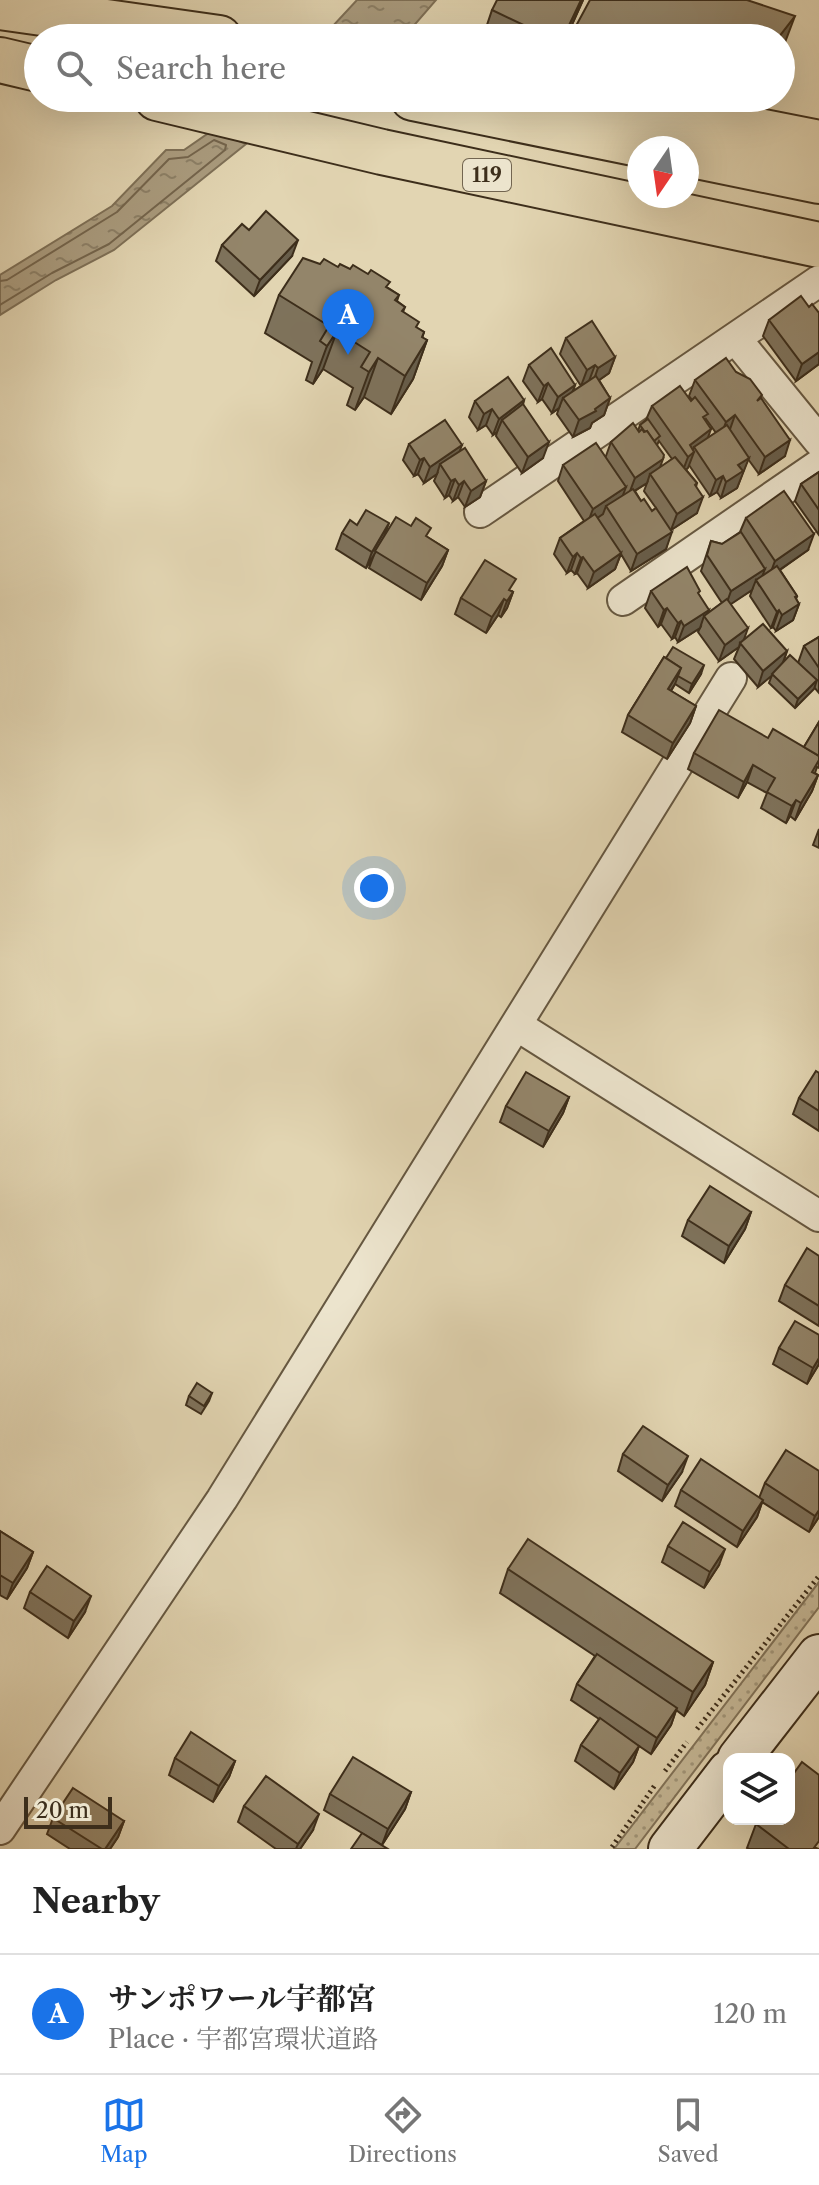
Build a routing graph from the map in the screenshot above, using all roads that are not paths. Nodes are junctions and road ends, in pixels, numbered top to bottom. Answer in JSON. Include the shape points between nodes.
{"nodes":[{"id":1,"x":0,"y":7,"type":"edge"},
{"id":2,"x":0,"y":14,"type":"edge"},
{"id":3,"x":50,"y":24,"type":"edge"},
{"id":4,"x":120,"y":24,"type":"edge"},
{"id":5,"x":0,"y":57,"type":"edge"},
{"id":6,"x":24,"y":60,"type":"edge"},
{"id":7,"x":24,"y":65,"type":"edge"},
{"id":8,"x":215,"y":112,"type":"edge"},
{"id":9,"x":297,"y":112,"type":"edge"},
{"id":10,"x":482,"y":112,"type":"edge"},
{"id":11,"x":662,"y":112,"type":"edge"},
{"id":12,"x":627,"y":142,"type":"edge"},
{"id":13,"x":819,"y":143,"type":"edge"},
{"id":14,"x":699,"y":156,"type":"edge"},
{"id":15,"x":627,"y":176,"type":"edge"},
{"id":16,"x":819,"y":181,"type":"edge"},
{"id":17,"x":699,"y":190,"type":"edge"},
{"id":18,"x":819,"y":213,"type":"edge"},
{"id":19,"x":819,"y":245,"type":"edge"},
{"id":20,"x":819,"y":281,"type":"edge"},
{"id":21,"x":736,"y":339,"type":"junction"},
{"id":22,"x":819,"y":441,"type":"edge"},
{"id":23,"x":819,"y":465,"type":"edge"},
{"id":24,"x":480,"y":512,"type":"dead end"},
{"id":25,"x":623,"y":600,"type":"dead end"},
{"id":26,"x":731,"y":678,"type":"dead end"},
{"id":27,"x":518,"y":1026,"type":"junction"},
{"id":28,"x":819,"y":1216,"type":"edge"},
{"id":29,"x":819,"y":1656,"type":"edge"},
{"id":30,"x":744,"y":1753,"type":"edge"},
{"id":31,"x":723,"y":1780,"type":"edge"},
{"id":32,"x":0,"y":1829,"type":"edge"},
{"id":33,"x":670,"y":1849,"type":"edge"}],
"edges":[{"from":1,"to":4,"type":"highway"},
{"from":2,"to":3,"type":"highway"},
{"from":5,"to":6,"type":"highway"},
{"from":5,"to":7,"type":"highway"},
{"from":8,"to":19,"type":"highway","number":"119"},
{"from":9,"to":15,"type":"highway","number":"119"},
{"from":10,"to":12,"type":"highway"},
{"from":11,"to":13,"type":"highway"},
{"from":14,"to":16,"type":"highway"},
{"from":17,"to":18,"type":"highway"},
{"from":20,"to":21,"type":"street"},
{"from":21,"to":22,"type":"street"},
{"from":21,"to":24,"type":"street"},
{"from":23,"to":25,"type":"street"},
{"from":26,"to":27,"type":"street"},
{"from":27,"to":28,"type":"street"},
{"from":27,"to":32,"type":"street","via":[[222,1499]]},
{"from":29,"to":30,"type":"main road"},
{"from":31,"to":33,"type":"main road"}]}
